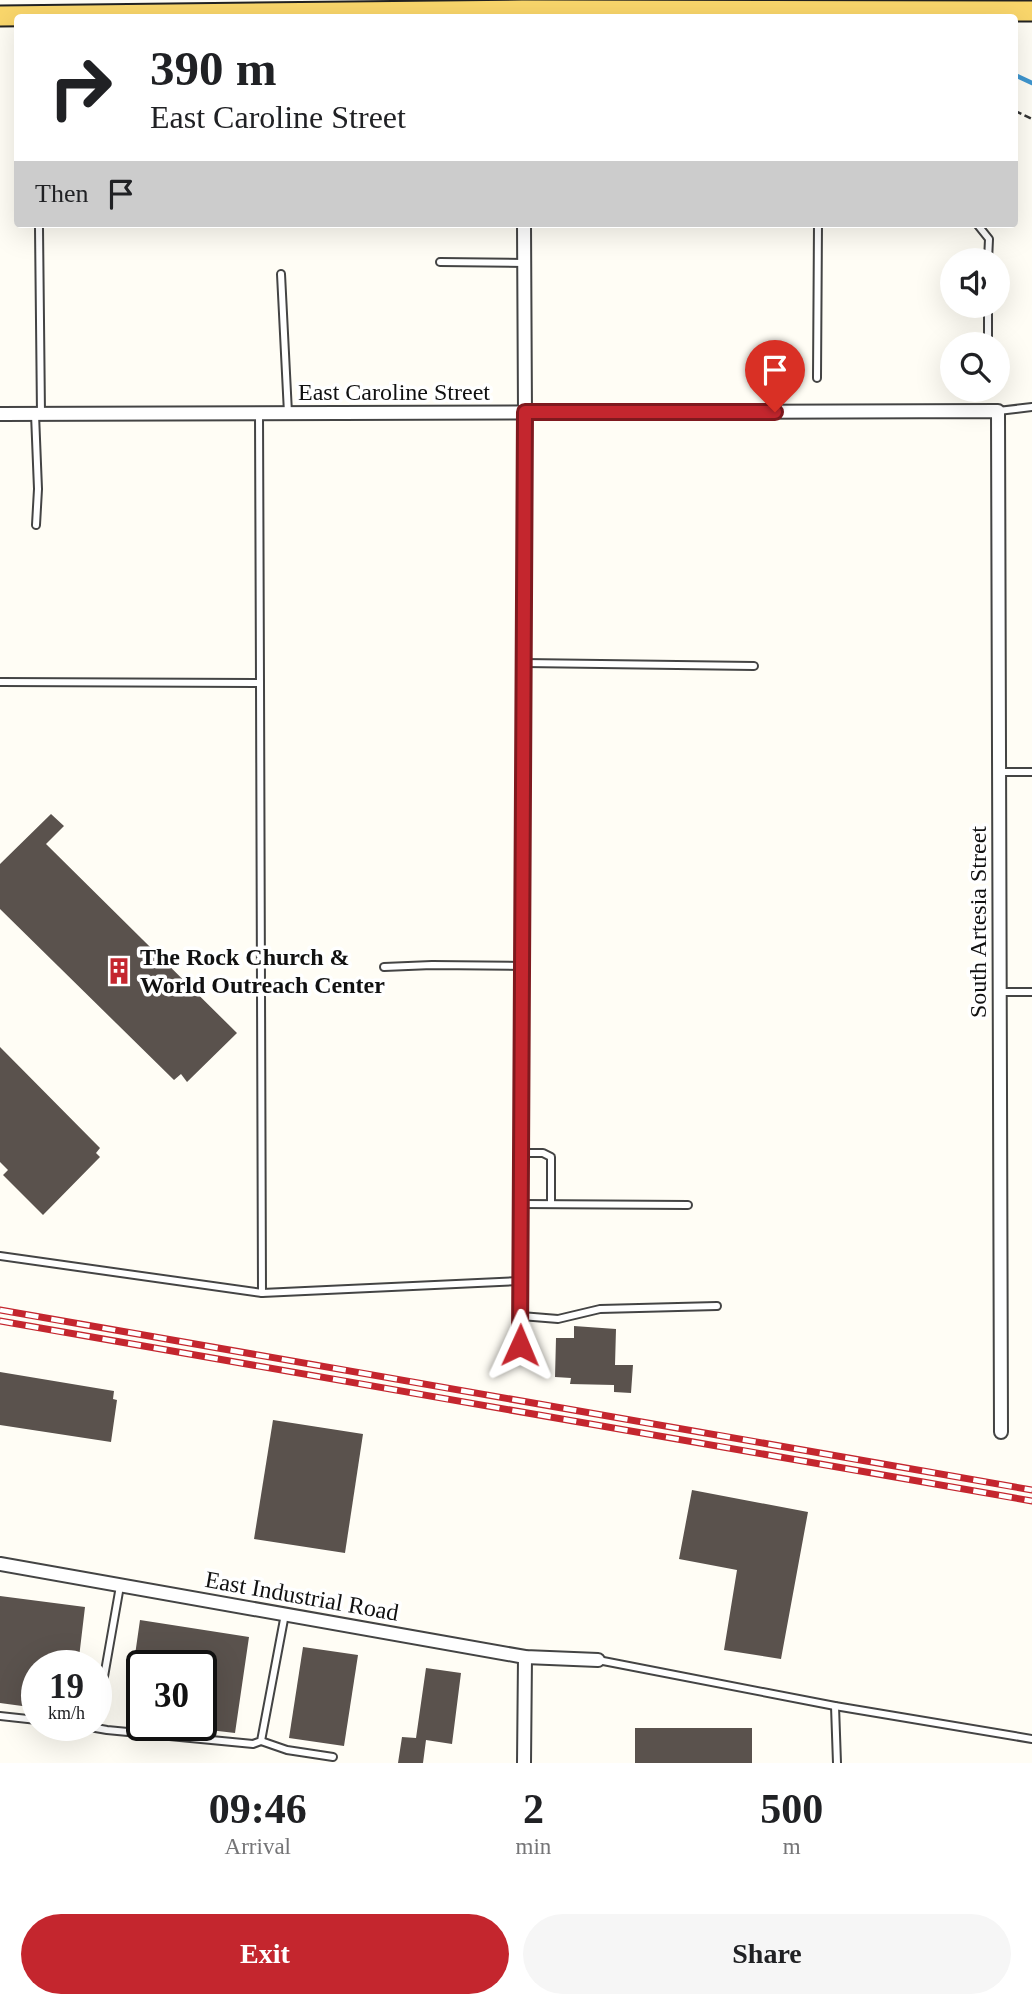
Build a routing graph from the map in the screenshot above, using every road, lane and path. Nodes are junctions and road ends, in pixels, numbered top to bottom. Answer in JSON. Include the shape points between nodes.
{"nodes":[{"id":1,"x":522,"y":9,"type":"edge"},
{"id":2,"x":1032,"y":11,"type":"edge"},
{"id":3,"x":442,"y":14,"type":"edge"},
{"id":4,"x":688,"y":14,"type":"edge"},
{"id":5,"x":778,"y":14,"type":"edge"},
{"id":6,"x":831,"y":14,"type":"edge"},
{"id":7,"x":39,"y":228,"type":"dead end"},
{"id":8,"x":524,"y":228,"type":"edge"},
{"id":9,"x":818,"y":228,"type":"edge"},
{"id":10,"x":980,"y":228,"type":"edge"},
{"id":11,"x":989,"y":248,"type":"edge"},
{"id":12,"x":440,"y":262,"type":"dead end"},
{"id":13,"x":524,"y":263,"type":"junction"},
{"id":14,"x":281,"y":274,"type":"dead end"},
{"id":15,"x":817,"y":378,"type":"dead end"},
{"id":16,"x":1032,"y":407,"type":"edge"},
{"id":17,"x":998,"y":411,"type":"junction"},
{"id":18,"x":525,"y":412,"type":"junction"},
{"id":19,"x":258,"y":413,"type":"junction"},
{"id":20,"x":288,"y":413,"type":"junction"},
{"id":21,"x":0,"y":414,"type":"edge"},
{"id":22,"x":38,"y":414,"type":"junction"},
{"id":23,"x":36,"y":525,"type":"dead end"},
{"id":24,"x":524,"y":663,"type":"junction"},
{"id":25,"x":754,"y":666,"type":"dead end"},
{"id":26,"x":0,"y":682,"type":"edge"},
{"id":27,"x":260,"y":683,"type":"junction"},
{"id":28,"x":999,"y":772,"type":"junction"},
{"id":29,"x":1032,"y":772,"type":"edge"},
{"id":30,"x":523,"y":966,"type":"junction"},
{"id":31,"x":384,"y":967,"type":"dead end"},
{"id":32,"x":999,"y":992,"type":"junction"},
{"id":33,"x":1032,"y":992,"type":"edge"},
{"id":34,"x":522,"y":1153,"type":"junction"},
{"id":35,"x":522,"y":1204,"type":"junction"},
{"id":36,"x":551,"y":1204,"type":"junction"},
{"id":37,"x":688,"y":1205,"type":"dead end"},
{"id":38,"x":0,"y":1256,"type":"edge"},
{"id":39,"x":522,"y":1281,"type":"junction"},
{"id":40,"x":262,"y":1293,"type":"junction"},
{"id":41,"x":717,"y":1306,"type":"dead end"},
{"id":42,"x":521,"y":1316,"type":"junction"},
{"id":43,"x":520,"y":1345,"type":"dead end"},
{"id":44,"x":1001,"y":1432,"type":"dead end"},
{"id":45,"x":0,"y":1564,"type":"edge"},
{"id":46,"x":120,"y":1586,"type":"junction"},
{"id":47,"x":285,"y":1615,"type":"junction"},
{"id":48,"x":109,"y":1650,"type":"edge"},
{"id":49,"x":525,"y":1657,"type":"junction"},
{"id":50,"x":598,"y":1660,"type":"joint"},
{"id":51,"x":835,"y":1706,"type":"junction"},
{"id":52,"x":0,"y":1716,"type":"edge"},
{"id":53,"x":21,"y":1718,"type":"edge"},
{"id":54,"x":112,"y":1730,"type":"edge"},
{"id":55,"x":1032,"y":1738,"type":"edge"},
{"id":56,"x":261,"y":1741,"type":"junction"},
{"id":57,"x":333,"y":1757,"type":"dead end"},
{"id":58,"x":524,"y":1763,"type":"edge"},
{"id":59,"x":837,"y":1763,"type":"edge"}],
"edges":[{"from":1,"to":3,"type":"main road"},
{"from":1,"to":4,"type":"main road"},
{"from":2,"to":6,"type":"main road"},
{"from":4,"to":5,"type":"main road"},
{"from":5,"to":6,"type":"main road"},
{"from":7,"to":22,"type":"lane"},
{"from":8,"to":13,"type":"street"},
{"from":9,"to":15,"type":"lane"},
{"from":10,"to":11,"type":"lane","via":[[989,239]]},
{"from":12,"to":13,"type":"lane"},
{"from":13,"to":18,"type":"street"},
{"from":14,"to":20,"type":"lane"},
{"from":16,"to":17,"type":"lane"},
{"from":17,"to":18,"type":"street","name":"East Caroline Street"},
{"from":17,"to":28,"type":"street","name":"South Artesia Street"},
{"from":18,"to":20,"type":"street","name":"East Caroline Street"},
{"from":18,"to":24,"type":"street"},
{"from":19,"to":20,"type":"street","name":"East Caroline Street"},
{"from":19,"to":22,"type":"street","name":"East Caroline Street"},
{"from":19,"to":27,"type":"lane"},
{"from":21,"to":22,"type":"street","name":"East Caroline Street"},
{"from":22,"to":23,"type":"lane"},
{"from":24,"to":25,"type":"lane"},
{"from":24,"to":30,"type":"street"},
{"from":26,"to":27,"type":"lane"},
{"from":27,"to":40,"type":"lane"},
{"from":28,"to":29,"type":"lane"},
{"from":28,"to":32,"type":"street","name":"South Artesia Street"},
{"from":30,"to":31,"type":"lane"},
{"from":30,"to":34,"type":"street"},
{"from":32,"to":33,"type":"lane"},
{"from":32,"to":44,"type":"street","name":"South Artesia Street"},
{"from":34,"to":35,"type":"street"},
{"from":34,"to":36,"type":"lane","via":[[551,1157]]},
{"from":35,"to":36,"type":"lane"},
{"from":35,"to":39,"type":"street"},
{"from":36,"to":37,"type":"lane"},
{"from":38,"to":40,"type":"lane"},
{"from":39,"to":40,"type":"lane"},
{"from":39,"to":42,"type":"street"},
{"from":41,"to":42,"type":"lane","via":[[600,1309],[558,1319]]},
{"from":42,"to":43,"type":"street"},
{"from":45,"to":46,"type":"street","name":"East Industrial Road"},
{"from":46,"to":47,"type":"street","name":"East Industrial Road"},
{"from":46,"to":48,"type":"lane"},
{"from":47,"to":49,"type":"street","name":"East Industrial Road"},
{"from":47,"to":56,"type":"lane"},
{"from":49,"to":50,"type":"street","name":"East Industrial Road"},
{"from":49,"to":58,"type":"street"},
{"from":50,"to":51,"type":"lane"},
{"from":51,"to":55,"type":"lane"},
{"from":51,"to":59,"type":"lane"},
{"from":52,"to":53,"type":"lane"},
{"from":54,"to":56,"type":"lane","via":[[253,1744]]},
{"from":56,"to":57,"type":"lane"}]}
